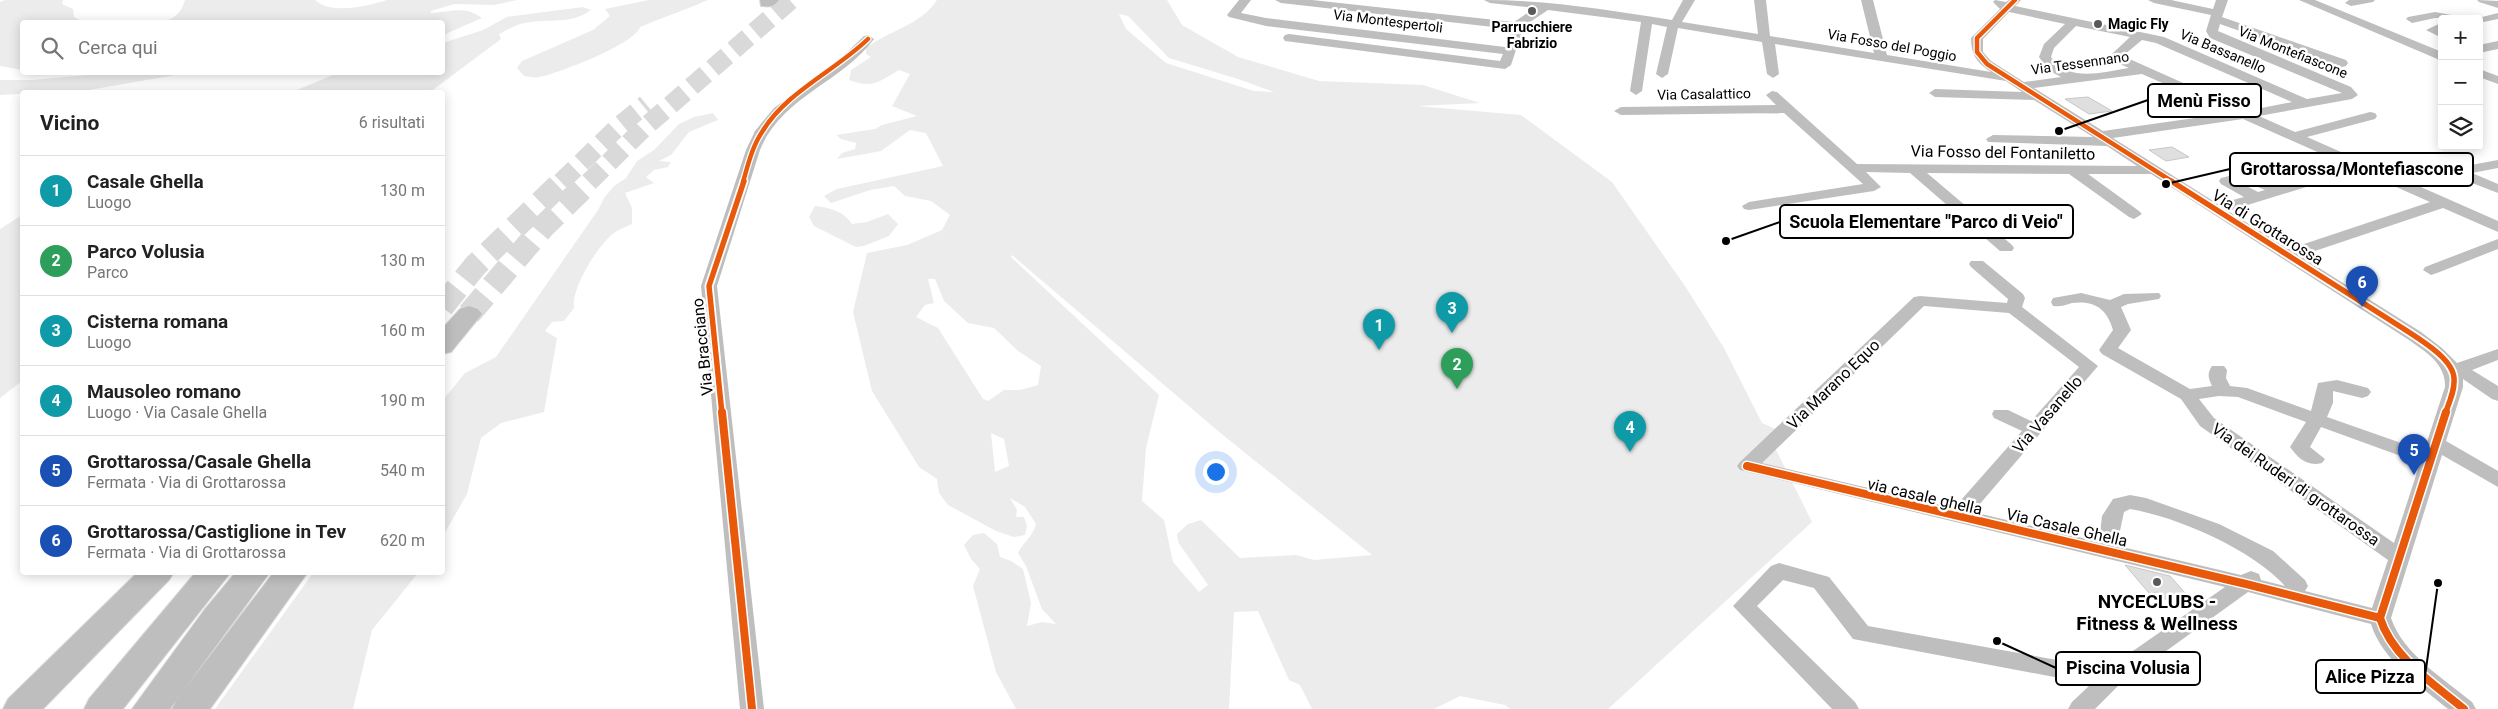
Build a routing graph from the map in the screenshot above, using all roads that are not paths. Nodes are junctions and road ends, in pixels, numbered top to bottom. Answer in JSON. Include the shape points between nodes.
{"nodes":[{"id":1,"x":1245,"y":0,"type":"edge"},
{"id":2,"x":1281,"y":0,"type":"edge"},
{"id":3,"x":1418,"y":0,"type":"edge"},
{"id":4,"x":1490,"y":0,"type":"edge"},
{"id":5,"x":1574,"y":0,"type":"edge"},
{"id":6,"x":1689,"y":0,"type":"edge"},
{"id":7,"x":1760,"y":0,"type":"edge"},
{"id":8,"x":1867,"y":0,"type":"edge"},
{"id":9,"x":2154,"y":0,"type":"edge"},
{"id":10,"x":2222,"y":0,"type":"edge"},
{"id":11,"x":2305,"y":0,"type":"edge"},
{"id":12,"x":2369,"y":0,"type":"edge"},
{"id":13,"x":2483,"y":0,"type":"edge"},
{"id":14,"x":1515,"y":1,"type":"edge"},
{"id":15,"x":2006,"y":3,"type":"edge"},
{"id":16,"x":2350,"y":3,"type":"dead end"},
{"id":17,"x":1546,"y":6,"type":"junction"},
{"id":18,"x":2498,"y":6,"type":"edge"},
{"id":19,"x":1592,"y":11,"type":"junction"},
{"id":20,"x":1410,"y":15,"type":"junction"},
{"id":21,"x":2216,"y":16,"type":"junction"},
{"id":22,"x":2438,"y":16,"type":"edge"},
{"id":23,"x":2498,"y":16,"type":"edge"},
{"id":24,"x":2412,"y":19,"type":"dead end"},
{"id":25,"x":2483,"y":19,"type":"edge"},
{"id":26,"x":1647,"y":20,"type":"junction"},
{"id":27,"x":2073,"y":22,"type":"junction"},
{"id":28,"x":1674,"y":24,"type":"junction"},
{"id":29,"x":1518,"y":26,"type":"junction"},
{"id":30,"x":2138,"y":36,"type":"junction"},
{"id":31,"x":1289,"y":38,"type":"dead end"},
{"id":32,"x":1397,"y":38,"type":"junction"},
{"id":33,"x":868,"y":39,"type":"dead end"},
{"id":34,"x":1766,"y":39,"type":"junction"},
{"id":35,"x":2498,"y":45,"type":"edge"},
{"id":36,"x":2483,"y":48,"type":"edge"},
{"id":37,"x":1509,"y":51,"type":"junction"},
{"id":38,"x":1390,"y":52,"type":"junction"},
{"id":39,"x":2438,"y":55,"type":"edge"},
{"id":40,"x":1882,"y":59,"type":"junction"},
{"id":41,"x":2342,"y":63,"type":"dead end"},
{"id":42,"x":2143,"y":70,"type":"junction"},
{"id":43,"x":1662,"y":74,"type":"dead end"},
{"id":44,"x":1773,"y":74,"type":"dead end"},
{"id":45,"x":2483,"y":74,"type":"edge"},
{"id":46,"x":2076,"y":80,"type":"junction"},
{"id":47,"x":2498,"y":80,"type":"edge"},
{"id":48,"x":2016,"y":83,"type":"junction"},
{"id":49,"x":1636,"y":91,"type":"dead end"},
{"id":50,"x":1935,"y":93,"type":"dead end"},
{"id":51,"x":1772,"y":95,"type":"dead end"},
{"id":52,"x":2037,"y":96,"type":"junction"},
{"id":53,"x":2307,"y":104,"type":"junction"},
{"id":54,"x":1788,"y":109,"type":"junction"},
{"id":55,"x":1621,"y":111,"type":"dead end"},
{"id":56,"x":2244,"y":115,"type":"junction"},
{"id":57,"x":2370,"y":116,"type":"dead end"},
{"id":58,"x":2292,"y":136,"type":"junction"},
{"id":59,"x":1993,"y":139,"type":"dead end"},
{"id":60,"x":2104,"y":139,"type":"junction"},
{"id":61,"x":2498,"y":164,"type":"edge"},
{"id":62,"x":1853,"y":168,"type":"junction"},
{"id":63,"x":1913,"y":168,"type":"junction"},
{"id":64,"x":2073,"y":170,"type":"junction"},
{"id":65,"x":2154,"y":170,"type":"junction"},
{"id":66,"x":2269,"y":172,"type":"dead end"},
{"id":67,"x":2456,"y":172,"type":"junction"},
{"id":68,"x":2398,"y":183,"type":"junction"},
{"id":69,"x":2498,"y":189,"type":"edge"},
{"id":70,"x":2278,"y":191,"type":"junction"},
{"id":71,"x":2257,"y":198,"type":"junction"},
{"id":72,"x":2443,"y":203,"type":"junction"},
{"id":73,"x":1749,"y":206,"type":"dead end"},
{"id":74,"x":2216,"y":210,"type":"junction"},
{"id":75,"x":2134,"y":214,"type":"dead end"},
{"id":76,"x":2498,"y":227,"type":"edge"},
{"id":77,"x":2498,"y":244,"type":"edge"},
{"id":78,"x":2006,"y":248,"type":"dead end"},
{"id":79,"x":2287,"y":255,"type":"junction"},
{"id":80,"x":1977,"y":264,"type":"dead end"},
{"id":81,"x":2431,"y":270,"type":"dead end"},
{"id":82,"x":2153,"y":296,"type":"dead end"},
{"id":83,"x":2059,"y":302,"type":"dead end"},
{"id":84,"x":2013,"y":308,"type":"junction"},
{"id":85,"x":2114,"y":311,"type":"junction"},
{"id":86,"x":469,"y":314,"type":"tunnel mouth"},
{"id":87,"x":445,"y":342,"type":"edge"},
{"id":88,"x":2498,"y":354,"type":"edge"},
{"id":89,"x":2218,"y":370,"type":"dead end"},
{"id":90,"x":2452,"y":371,"type":"junction"},
{"id":91,"x":2224,"y":390,"type":"junction"},
{"id":92,"x":2362,"y":392,"type":"dead end"},
{"id":93,"x":2187,"y":395,"type":"junction"},
{"id":94,"x":2498,"y":395,"type":"edge"},
{"id":95,"x":2001,"y":414,"type":"dead end"},
{"id":96,"x":2317,"y":420,"type":"junction"},
{"id":97,"x":2034,"y":429,"type":"junction"},
{"id":98,"x":2432,"y":451,"type":"junction"},
{"id":99,"x":2315,"y":460,"type":"dead end"},
{"id":100,"x":1751,"y":462,"type":"joint"},
{"id":101,"x":2498,"y":480,"type":"edge"},
{"id":102,"x":1964,"y":510,"type":"junction"},
{"id":103,"x":2108,"y":540,"type":"junction"},
{"id":104,"x":2399,"y":557,"type":"junction"},
{"id":105,"x":155,"y":575,"type":"edge"},
{"id":106,"x":213,"y":575,"type":"edge"},
{"id":107,"x":252,"y":575,"type":"edge"},
{"id":108,"x":290,"y":575,"type":"edge"},
{"id":109,"x":2251,"y":580,"type":"junction"},
{"id":110,"x":2297,"y":586,"type":"junction"},
{"id":111,"x":2382,"y":612,"type":"junction"},
{"id":112,"x":2111,"y":679,"type":"junction"},
{"id":113,"x":21,"y":709,"type":"edge"},
{"id":114,"x":102,"y":709,"type":"edge"},
{"id":115,"x":150,"y":709,"type":"edge"},
{"id":116,"x":190,"y":709,"type":"edge"},
{"id":117,"x":752,"y":709,"type":"edge"},
{"id":118,"x":1847,"y":709,"type":"edge"},
{"id":119,"x":2080,"y":709,"type":"edge"},
{"id":120,"x":2464,"y":709,"type":"edge"}],
"edges":[{"from":1,"to":32,"type":"street","name":"Via Montespertoli","via":[[1233,15],[1260,22]]},
{"from":2,"to":20,"type":"street"},
{"from":3,"to":20,"type":"street"},
{"from":4,"to":14,"type":"street","name":"Via Fosso del Poggio"},
{"from":5,"to":19,"type":"street"},
{"from":6,"to":28,"type":"street"},
{"from":7,"to":34,"type":"street"},
{"from":8,"to":40,"type":"street"},
{"from":9,"to":21,"type":"street"},
{"from":10,"to":21,"type":"street"},
{"from":11,"to":39,"type":"street"},
{"from":12,"to":16,"type":"street"},
{"from":13,"to":18,"type":"street"},
{"from":14,"to":17,"type":"street","name":"Via Fosso del Poggio"},
{"from":15,"to":27,"type":"street","name":"Via Bassanello"},
{"from":15,"to":48,"type":"street","name":"Via di Grottarossa","via":[[1979,35],[1976,47],[1985,62]]},
{"from":17,"to":19,"type":"street","name":"Via Fosso del Poggio"},
{"from":17,"to":29,"type":"street"},
{"from":19,"to":26,"type":"street","name":"Via Fosso del Poggio"},
{"from":20,"to":29,"type":"street"},
{"from":20,"to":32,"type":"street"},
{"from":21,"to":41,"type":"street"},
{"from":21,"to":53,"type":"street","name":"Via Montefiascone","via":[[2212,32],[2216,36],[2352,95]]},
{"from":22,"to":24,"type":"street"},
{"from":23,"to":25,"type":"street"},
{"from":26,"to":28,"type":"street","name":"Via Fosso del Poggio"},
{"from":26,"to":49,"type":"street"},
{"from":27,"to":30,"type":"street","name":"Via Bassanello"},
{"from":27,"to":46,"type":"street","via":[[2048,47],[2045,57],[2052,67]]},
{"from":28,"to":34,"type":"street","name":"Via Fosso del Poggio"},
{"from":28,"to":43,"type":"street"},
{"from":29,"to":37,"type":"street"},
{"from":30,"to":42,"type":"street","via":[[2117,56]]},
{"from":30,"to":53,"type":"street","name":"Via Bassanello","via":[[2164,42]]},
{"from":31,"to":38,"type":"street"},
{"from":32,"to":37,"type":"street","name":"Via Montespertoli"},
{"from":32,"to":38,"type":"street"},
{"from":33,"to":117,"type":"street","name":"Via Bracciano","via":[[843,62],[800,91],[761,131],[748,158],[709,286]]},
{"from":34,"to":40,"type":"street","name":"Via Fosso del Poggio"},
{"from":34,"to":44,"type":"street"},
{"from":35,"to":36,"type":"street"},
{"from":37,"to":38,"type":"street","via":[[1505,65]]},
{"from":40,"to":48,"type":"street","name":"Via Fosso del Poggio"},
{"from":42,"to":46,"type":"street","name":"Via Tessennano"},
{"from":42,"to":56,"type":"street"},
{"from":45,"to":47,"type":"street"},
{"from":46,"to":48,"type":"street","name":"Via Tessennano"},
{"from":48,"to":52,"type":"street","name":"Via di Grottarossa"},
{"from":50,"to":52,"type":"street"},
{"from":51,"to":54,"type":"street"},
{"from":52,"to":60,"type":"street","name":"Via di Grottarossa"},
{"from":53,"to":56,"type":"street","name":"Via Montefiascone"},
{"from":54,"to":55,"type":"street","name":"Via Casalattico"},
{"from":54,"to":62,"type":"street"},
{"from":56,"to":58,"type":"street"},
{"from":56,"to":60,"type":"street","name":"Via Montefiascone"},
{"from":57,"to":58,"type":"street"},
{"from":58,"to":68,"type":"street"},
{"from":59,"to":60,"type":"street","name":"Via Montefiascone"},
{"from":60,"to":65,"type":"street","name":"Via di Grottarossa"},
{"from":61,"to":67,"type":"street"},
{"from":62,"to":63,"type":"street","name":"Via Fosso del Fontaniletto"},
{"from":62,"to":73,"type":"street","via":[[1874,187]]},
{"from":63,"to":64,"type":"street","name":"Via Fosso del Fontaniletto"},
{"from":63,"to":78,"type":"street"},
{"from":64,"to":65,"type":"street","name":"Via Fosso del Fontaniletto"},
{"from":64,"to":75,"type":"street"},
{"from":65,"to":74,"type":"street","name":"Via di Grottarossa"},
{"from":66,"to":70,"type":"street","via":[[2304,183]]},
{"from":67,"to":68,"type":"street"},
{"from":67,"to":69,"type":"street"},
{"from":68,"to":72,"type":"street"},
{"from":70,"to":71,"type":"street"},
{"from":70,"to":71,"type":"street","via":[[2245,176],[2226,181]]},
{"from":71,"to":74,"type":"street"},
{"from":72,"to":76,"type":"street"},
{"from":72,"to":79,"type":"street"},
{"from":74,"to":79,"type":"street","name":"Via di Grottarossa"},
{"from":77,"to":81,"type":"street"},
{"from":79,"to":90,"type":"street","name":"Via di Grottarossa","via":[[2400,327],[2441,357]]},
{"from":80,"to":84,"type":"street","via":[[2017,298]]},
{"from":82,"to":85,"type":"street","via":[[2124,299],[2114,304]]},
{"from":83,"to":85,"type":"street","via":[[2082,297]]},
{"from":84,"to":97,"type":"street","name":"Via Vasanello","via":[[2089,366]]},
{"from":84,"to":100,"type":"street","name":"Via Marano Equo","via":[[1920,301]]},
{"from":85,"to":93,"type":"street","name":"Via dei Ruderi di grottarossa","via":[[2122,330],[2108,350]]},
{"from":86,"to":87,"type":"highway"},
{"from":88,"to":90,"type":"street"},
{"from":89,"to":91,"type":"street","via":[[2217,378]]},
{"from":90,"to":94,"type":"street","via":[[2473,376]]},
{"from":90,"to":98,"type":"street","via":[[2454,387]]},
{"from":91,"to":93,"type":"street"},
{"from":91,"to":96,"type":"street","via":[[2241,392]]},
{"from":92,"to":96,"type":"street","via":[[2336,385],[2324,387],[2324,403]]},
{"from":93,"to":104,"type":"street","name":"Via dei Ruderi di grottarossa","via":[[2207,422]]},
{"from":95,"to":97,"type":"street"},
{"from":96,"to":98,"type":"street"},
{"from":96,"to":99,"type":"street","via":[[2300,447]]},
{"from":97,"to":102,"type":"street","name":"Via Vasanello"},
{"from":98,"to":101,"type":"street"},
{"from":98,"to":104,"type":"street"},
{"from":100,"to":102,"type":"street","name":"Via Casale Ghella"},
{"from":102,"to":103,"type":"street","name":"via casale ghella"},
{"from":102,"to":109,"type":"street","name":"Via Casale Ghella"},
{"from":103,"to":109,"type":"street","name":"via casale ghella"},
{"from":103,"to":110,"type":"street","via":[[2114,510],[2121,503],[2134,501],[2210,529],[2260,552],[2276,563]]},
{"from":104,"to":111,"type":"street"},
{"from":105,"to":113,"type":"highway"},
{"from":106,"to":114,"type":"highway"},
{"from":107,"to":115,"type":"highway"},
{"from":108,"to":116,"type":"highway"},
{"from":109,"to":110,"type":"street","name":"via casale ghella"},
{"from":109,"to":111,"type":"street","name":"Via Casale Ghella"},
{"from":109,"to":112,"type":"street"},
{"from":110,"to":111,"type":"street","name":"via casale ghella"},
{"from":111,"to":120,"type":"street","via":[[2384,628],[2402,654]]},
{"from":112,"to":118,"type":"street","via":[[1860,633],[1821,582],[1779,571],[1744,606]]},
{"from":112,"to":119,"type":"street"}]}
